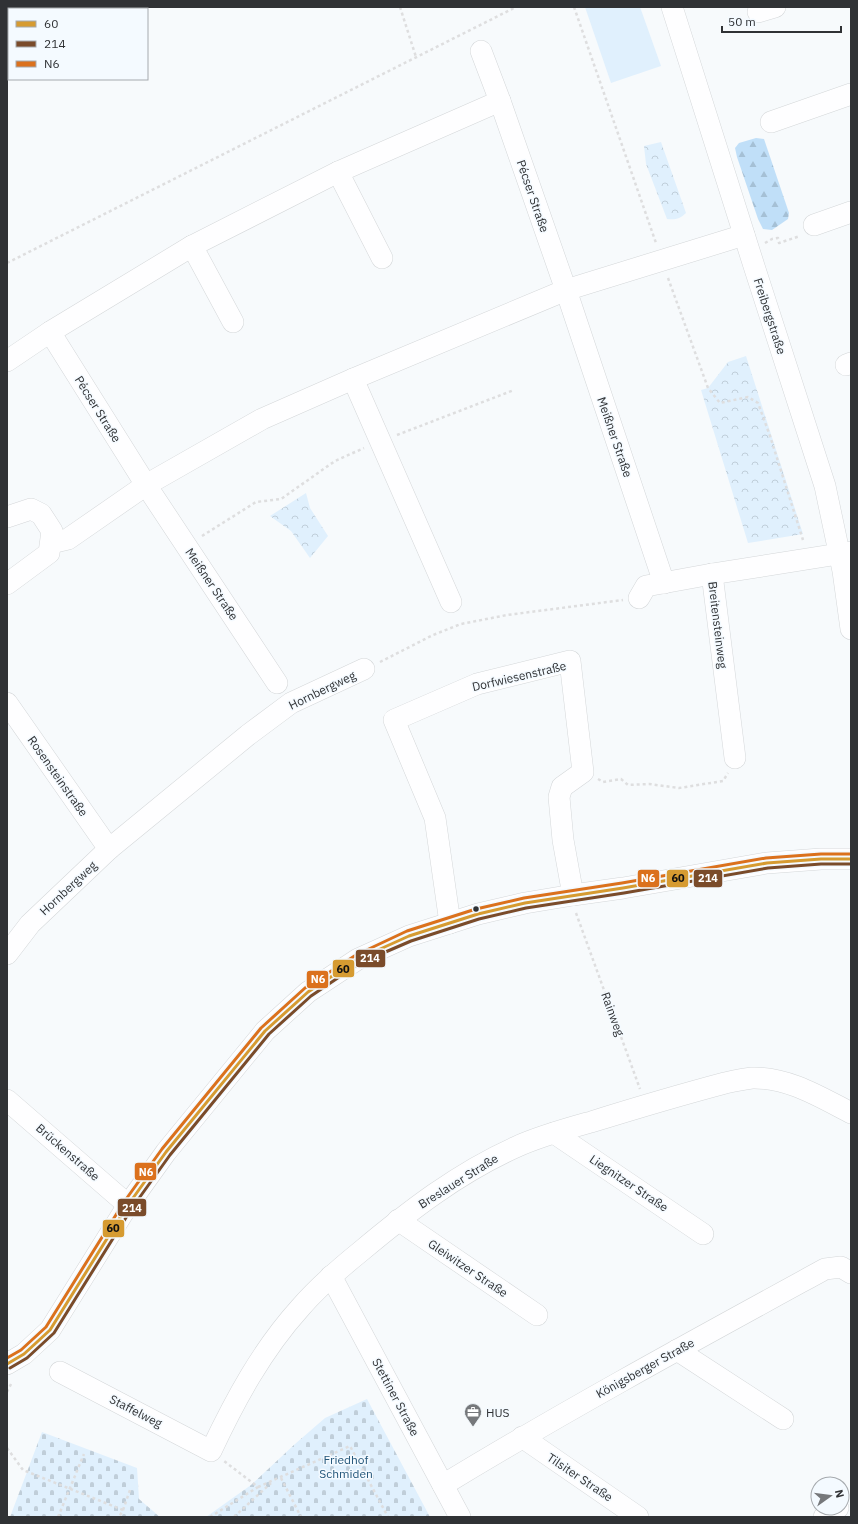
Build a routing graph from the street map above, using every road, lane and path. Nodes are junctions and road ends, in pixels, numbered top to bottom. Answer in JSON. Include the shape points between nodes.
{"nodes":[{"id":1,"x":400,"y":7,"type":"edge"},
{"id":2,"x":516,"y":7,"type":"edge"},
{"id":3,"x":574,"y":7,"type":"edge"},
{"id":4,"x":672,"y":7,"type":"edge"},
{"id":5,"x":481,"y":51,"type":"dead end"},
{"id":6,"x":416,"y":56,"type":"junction"},
{"id":7,"x":851,"y":94,"type":"edge"},
{"id":8,"x":500,"y":101,"type":"junction"},
{"id":9,"x":771,"y":122,"type":"dead end"},
{"id":10,"x":338,"y":172,"type":"junction"},
{"id":11,"x":851,"y":212,"type":"edge"},
{"id":12,"x":810,"y":230,"type":"joint"},
{"id":13,"x":744,"y":235,"type":"junction"},
{"id":14,"x":783,"y":242,"type":"dead end"},
{"id":15,"x":192,"y":246,"type":"junction"},
{"id":16,"x":382,"y":258,"type":"dead end"},
{"id":17,"x":662,"y":260,"type":"junction"},
{"id":18,"x":7,"y":262,"type":"edge"},
{"id":19,"x":566,"y":290,"type":"junction"},
{"id":20,"x":233,"y":322,"type":"dead end"},
{"id":21,"x":50,"y":332,"type":"junction"},
{"id":22,"x":7,"y":361,"type":"edge"},
{"id":23,"x":353,"y":379,"type":"junction"},
{"id":24,"x":514,"y":390,"type":"dead end"},
{"id":25,"x":380,"y":441,"type":"junction"},
{"id":26,"x":146,"y":485,"type":"junction"},
{"id":27,"x":12,"y":515,"type":"edge"},
{"id":28,"x":803,"y":540,"type":"dead end"},
{"id":29,"x":51,"y":543,"type":"junction"},
{"id":30,"x":186,"y":546,"type":"junction"},
{"id":31,"x":846,"y":553,"type":"edge"},
{"id":32,"x":712,"y":574,"type":"junction"},
{"id":33,"x":664,"y":583,"type":"junction"},
{"id":34,"x":7,"y":584,"type":"edge"},
{"id":35,"x":639,"y":598,"type":"joint"},
{"id":36,"x":451,"y":602,"type":"dead end"},
{"id":37,"x":851,"y":629,"type":"edge"},
{"id":38,"x":364,"y":670,"type":"joint"},
{"id":39,"x":277,"y":683,"type":"dead end"},
{"id":40,"x":7,"y":703,"type":"edge"},
{"id":41,"x":735,"y":758,"type":"joint"},
{"id":42,"x":583,"y":772,"type":"junction"},
{"id":43,"x":109,"y":849,"type":"junction"},
{"id":44,"x":851,"y":860,"type":"edge"},
{"id":45,"x":573,"y":895,"type":"junction"},
{"id":46,"x":450,"y":923,"type":"junction"},
{"id":47,"x":580,"y":923,"type":"dead end"},
{"id":48,"x":7,"y":954,"type":"edge"},
{"id":49,"x":7,"y":1100,"type":"edge"},
{"id":50,"x":646,"y":1105,"type":"junction"},
{"id":51,"x":851,"y":1113,"type":"edge"},
{"id":52,"x":554,"y":1133,"type":"junction"},
{"id":53,"x":128,"y":1205,"type":"junction"},
{"id":54,"x":398,"y":1220,"type":"junction"},
{"id":55,"x":703,"y":1234,"type":"dead end"},
{"id":56,"x":851,"y":1273,"type":"edge"},
{"id":57,"x":331,"y":1276,"type":"junction"},
{"id":58,"x":537,"y":1315,"type":"dead end"},
{"id":59,"x":677,"y":1350,"type":"junction"},
{"id":60,"x":7,"y":1364,"type":"edge"},
{"id":61,"x":60,"y":1372,"type":"dead end"},
{"id":62,"x":783,"y":1419,"type":"dead end"},
{"id":63,"x":522,"y":1437,"type":"junction"},
{"id":64,"x":7,"y":1448,"type":"edge"},
{"id":65,"x":211,"y":1451,"type":"junction"},
{"id":66,"x":84,"y":1454,"type":"dead end"},
{"id":67,"x":281,"y":1478,"type":"junction"},
{"id":68,"x":273,"y":1481,"type":"junction"},
{"id":69,"x":443,"y":1485,"type":"junction"},
{"id":70,"x":258,"y":1487,"type":"junction"},
{"id":71,"x":70,"y":1489,"type":"junction"},
{"id":72,"x":130,"y":1490,"type":"dead end"},
{"id":73,"x":123,"y":1510,"type":"junction"},
{"id":74,"x":58,"y":1517,"type":"edge"},
{"id":75,"x":119,"y":1517,"type":"edge"},
{"id":76,"x":210,"y":1517,"type":"edge"},
{"id":77,"x":234,"y":1517,"type":"edge"},
{"id":78,"x":301,"y":1517,"type":"edge"},
{"id":79,"x":388,"y":1517,"type":"edge"},
{"id":80,"x":460,"y":1517,"type":"edge"},
{"id":81,"x":638,"y":1517,"type":"edge"}],
"edges":[{"from":1,"to":6,"type":"path"},
{"from":2,"to":6,"type":"path"},
{"from":3,"to":17,"type":"path"},
{"from":4,"to":13,"type":"street","name":"Freibergstraße"},
{"from":5,"to":8,"type":"street","name":"Pécser Straße"},
{"from":6,"to":18,"type":"path"},
{"from":7,"to":9,"type":"street"},
{"from":8,"to":10,"type":"street"},
{"from":8,"to":19,"type":"street","name":"Pécser Straße"},
{"from":10,"to":15,"type":"street"},
{"from":10,"to":16,"type":"street"},
{"from":11,"to":12,"type":"street"},
{"from":12,"to":14,"type":"path"},
{"from":13,"to":17,"type":"street"},
{"from":13,"to":31,"type":"street","name":"Freibergstraße"},
{"from":15,"to":20,"type":"street"},
{"from":15,"to":21,"type":"street"},
{"from":17,"to":19,"type":"street"},
{"from":17,"to":28,"type":"path","via":[[708,388],[720,403],[748,397],[758,403]]},
{"from":19,"to":23,"type":"street"},
{"from":19,"to":33,"type":"street","name":"Meißner Straße"},
{"from":21,"to":22,"type":"street"},
{"from":21,"to":26,"type":"street","name":"Pécser Straße"},
{"from":23,"to":25,"type":"street"},
{"from":23,"to":26,"type":"street","via":[[262,419]]},
{"from":24,"to":25,"type":"path"},
{"from":25,"to":30,"type":"path","via":[[335,461],[281,499],[256,502]]},
{"from":25,"to":36,"type":"street"},
{"from":26,"to":29,"type":"street","via":[[68,539]]},
{"from":26,"to":30,"type":"street","name":"Meißner Straße"},
{"from":27,"to":29,"type":"street","via":[[31,509],[41,514],[52,531]]},
{"from":29,"to":34,"type":"street","via":[[49,553]]},
{"from":30,"to":39,"type":"street","name":"Meißner Straße"},
{"from":31,"to":32,"type":"street","name":"Breitensteinweg"},
{"from":31,"to":37,"type":"street","name":"Freibergstraße"},
{"from":32,"to":33,"type":"street"},
{"from":32,"to":41,"type":"street","name":"Breitensteinweg"},
{"from":33,"to":35,"type":"street","via":[[646,586]]},
{"from":35,"to":38,"type":"path","name":"Hornbergweg","via":[[507,615],[461,624],[433,635]]},
{"from":38,"to":43,"type":"street","name":"Hornbergweg","via":[[291,703]]},
{"from":40,"to":43,"type":"street","name":"Rosensteinstraße"},
{"from":41,"to":42,"type":"path","via":[[724,781],[679,788],[649,784],[628,785],[621,779],[603,782]]},
{"from":42,"to":45,"type":"street","via":[[562,787],[559,796],[563,840]]},
{"from":42,"to":46,"type":"street","name":"Dorfwiesenstraße","via":[[570,661],[477,684],[394,720],[435,818]]},
{"from":43,"to":48,"type":"street","name":"Hornbergweg","via":[[30,924]]},
{"from":44,"to":45,"type":"street","via":[[820,859],[767,864]]},
{"from":45,"to":46,"type":"street","via":[[491,911]]},
{"from":46,"to":53,"type":"street","via":[[409,936],[358,959],[308,992],[265,1031],[166,1152]]},
{"from":47,"to":50,"type":"path","name":"Rainweg"},
{"from":49,"to":53,"type":"street","name":"Brückenstraße"},
{"from":50,"to":51,"type":"street","name":"Breslauer Straße","via":[[752,1078],[776,1080],[798,1087]]},
{"from":50,"to":52,"type":"street","name":"Breslauer Straße"},
{"from":52,"to":54,"type":"street","name":"Breslauer Straße","via":[[517,1146],[473,1168]]},
{"from":52,"to":55,"type":"street","name":"Liegnitzer Straße"},
{"from":53,"to":60,"type":"street","via":[[50,1330],[24,1354]]},
{"from":54,"to":57,"type":"street","name":"Breslauer Straße"},
{"from":54,"to":58,"type":"street","name":"Gleiwitzer Straße"},
{"from":56,"to":59,"type":"street","name":"Königsberger Straße","via":[[841,1267],[825,1269]]},
{"from":57,"to":65,"type":"street","name":"Breslauer Straße","via":[[300,1307],[261,1358]]},
{"from":57,"to":69,"type":"street","name":"Stettiner Straße"},
{"from":59,"to":62,"type":"street"},
{"from":59,"to":63,"type":"street","name":"Königsberger Straße"},
{"from":61,"to":65,"type":"street","name":"Staffelweg"},
{"from":63,"to":69,"type":"street","name":"Königsberger Straße"},
{"from":63,"to":81,"type":"street","name":"Tilsiter Straße"},
{"from":64,"to":71,"type":"path","via":[[23,1470]]},
{"from":65,"to":70,"type":"path"},
{"from":66,"to":71,"type":"path"},
{"from":67,"to":68,"type":"path"},
{"from":67,"to":78,"type":"path"},
{"from":67,"to":79,"type":"path","via":[[350,1446]]},
{"from":68,"to":70,"type":"path"},
{"from":68,"to":77,"type":"path"},
{"from":69,"to":80,"type":"street","name":"Stettiner Straße"},
{"from":70,"to":76,"type":"path"},
{"from":71,"to":73,"type":"path"},
{"from":71,"to":74,"type":"path"},
{"from":72,"to":73,"type":"path"},
{"from":73,"to":75,"type":"path"}]}
